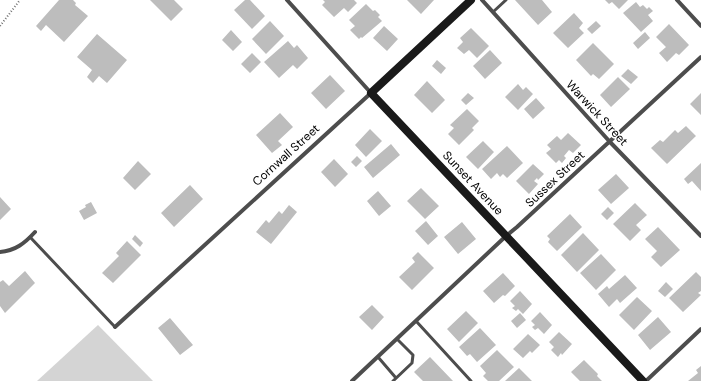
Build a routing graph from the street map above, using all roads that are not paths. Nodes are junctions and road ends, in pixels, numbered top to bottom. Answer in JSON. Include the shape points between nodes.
{"nodes":[{"id":1,"x":287,"y":0,"type":"edge"},
{"id":2,"x":470,"y":0,"type":"edge"},
{"id":3,"x":482,"y":0,"type":"edge"},
{"id":4,"x":506,"y":0,"type":"edge"},
{"id":5,"x":677,"y":0,"type":"edge"},
{"id":6,"x":493,"y":12,"type":"junction"},
{"id":7,"x":701,"y":26,"type":"edge"},
{"id":8,"x":701,"y":57,"type":"edge"},
{"id":9,"x":371,"y":93,"type":"junction"},
{"id":10,"x":610,"y":142,"type":"junction"},
{"id":11,"x":35,"y":232,"type":"dead end"},
{"id":12,"x":506,"y":236,"type":"junction"},
{"id":13,"x":701,"y":236,"type":"edge"},
{"id":14,"x":30,"y":237,"type":"junction"},
{"id":15,"x":0,"y":252,"type":"edge"},
{"id":16,"x":416,"y":321,"type":"junction"},
{"id":17,"x":115,"y":326,"type":"joint"},
{"id":18,"x":701,"y":329,"type":"edge"},
{"id":19,"x":397,"y":339,"type":"junction"},
{"id":20,"x":378,"y":357,"type":"junction"},
{"id":21,"x":395,"y":380,"type":"edge"},
{"id":22,"x":352,"y":381,"type":"edge"},
{"id":23,"x":471,"y":381,"type":"edge"},
{"id":24,"x":643,"y":381,"type":"edge"},
{"id":25,"x":646,"y":381,"type":"edge"}],
"edges":[{"from":1,"to":9,"type":"street","name":"Sunset Avenue"},
{"from":2,"to":9,"type":"main road","name":"Cornwall Street"},
{"from":3,"to":6,"type":"street","name":"Warwick Street"},
{"from":4,"to":6,"type":"lane"},
{"from":5,"to":7,"type":"street"},
{"from":6,"to":10,"type":"street","name":"Warwick Street"},
{"from":8,"to":10,"type":"street","name":"Sussex Street"},
{"from":9,"to":12,"type":"main road","name":"Sunset Avenue"},
{"from":9,"to":17,"type":"street","name":"Cornwall Street"},
{"from":10,"to":12,"type":"street","name":"Sussex Street"},
{"from":10,"to":13,"type":"street","name":"Warwick Street"},
{"from":11,"to":14,"type":"street"},
{"from":12,"to":16,"type":"street","name":"Sussex Street"},
{"from":12,"to":24,"type":"main road","name":"Sunset Avenue"},
{"from":14,"to":15,"type":"street","via":[[16,248]]},
{"from":14,"to":17,"type":"lane"},
{"from":16,"to":19,"type":"street","name":"Sussex Street"},
{"from":16,"to":23,"type":"lane"},
{"from":18,"to":25,"type":"street"},
{"from":19,"to":20,"type":"street","name":"Sussex Street"},
{"from":19,"to":21,"type":"lane","via":[[414,355],[412,363]]},
{"from":20,"to":21,"type":"lane"},
{"from":20,"to":22,"type":"street","name":"Sussex Street"}]}
